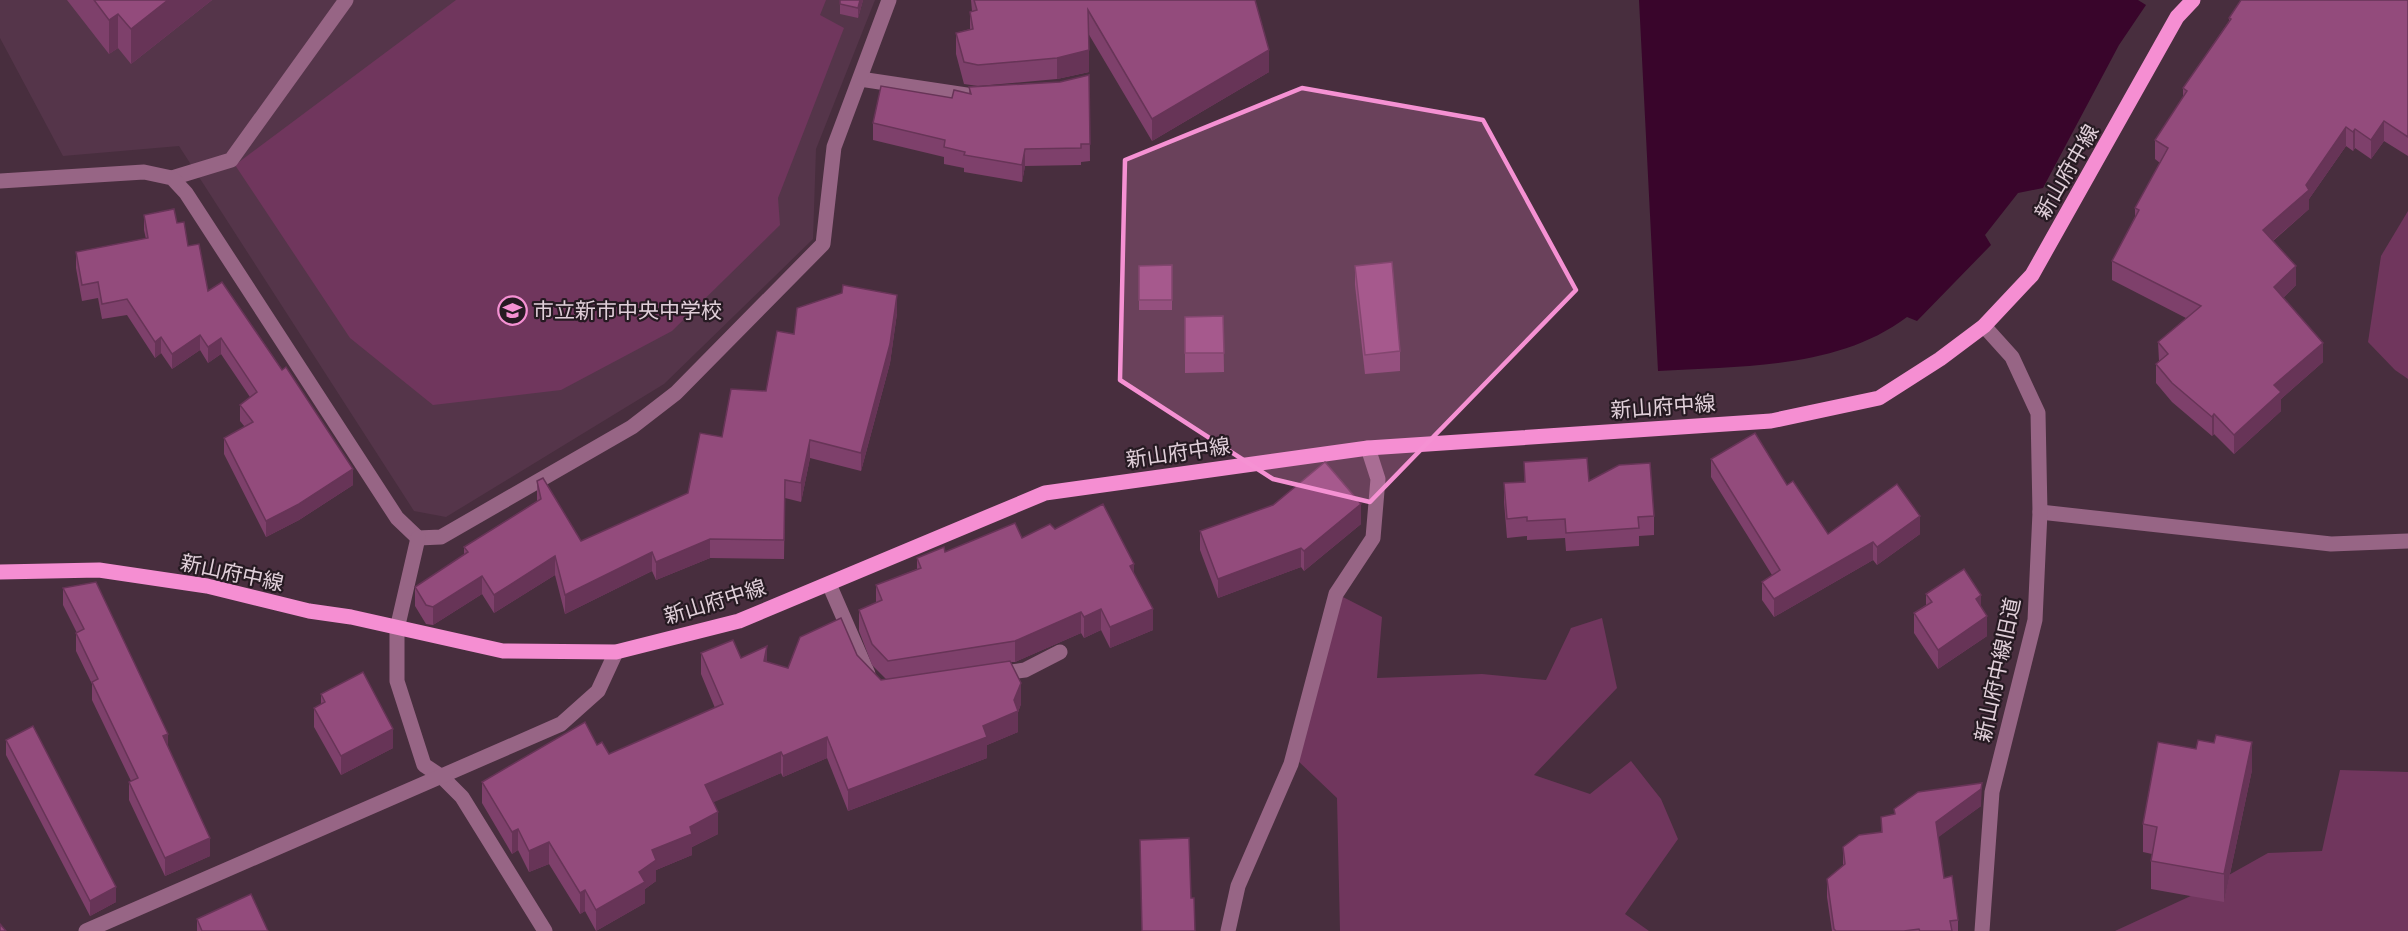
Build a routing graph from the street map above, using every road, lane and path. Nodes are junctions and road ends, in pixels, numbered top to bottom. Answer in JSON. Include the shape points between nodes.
{"nodes":[{"id":1,"x":346,"y":0,"type":"edge"},
{"id":2,"x":889,"y":0,"type":"edge"},
{"id":3,"x":2193,"y":0,"type":"edge"},
{"id":4,"x":860,"y":80,"type":"junction"},
{"id":5,"x":990,"y":95,"type":"edge"},
{"id":6,"x":171,"y":178,"type":"junction"},
{"id":7,"x":0,"y":181,"type":"edge"},
{"id":8,"x":1984,"y":326,"type":"junction"},
{"id":9,"x":1368,"y":448,"type":"junction"},
{"id":10,"x":2040,"y":512,"type":"junction"},
{"id":11,"x":418,"y":538,"type":"junction"},
{"id":12,"x":2408,"y":541,"type":"edge"},
{"id":13,"x":0,"y":572,"type":"edge"},
{"id":14,"x":829,"y":584,"type":"junction"},
{"id":15,"x":397,"y":629,"type":"junction"},
{"id":16,"x":616,"y":652,"type":"junction"},
{"id":17,"x":1060,"y":652,"type":"dead end"},
{"id":18,"x":981,"y":676,"type":"edge"},
{"id":19,"x":877,"y":685,"type":"edge"},
{"id":20,"x":442,"y":777,"type":"junction"},
{"id":21,"x":86,"y":931,"type":"edge"},
{"id":22,"x":545,"y":931,"type":"edge"},
{"id":23,"x":1228,"y":931,"type":"edge"},
{"id":24,"x":1982,"y":931,"type":"edge"}],
"edges":[{"from":1,"to":6,"type":"street","via":[[231,160]]},
{"from":2,"to":4,"type":"street"},
{"from":3,"to":8,"type":"main road","name":"新山府中線","via":[[2177,17],[2032,275]]},
{"from":4,"to":5,"type":"street"},
{"from":4,"to":11,"type":"street","via":[[834,147],[823,244],[676,393],[632,427],[441,537]]},
{"from":6,"to":7,"type":"street","via":[[144,172]]},
{"from":6,"to":11,"type":"street","via":[[186,193],[397,518]]},
{"from":8,"to":9,"type":"main road","name":"新山府中線","via":[[1879,398],[1771,421]]},
{"from":8,"to":10,"type":"street","name":"新山府中線旧道","via":[[2012,357],[2038,413]]},
{"from":9,"to":14,"type":"main road","name":"新山府中線","via":[[1045,493]]},
{"from":9,"to":23,"type":"street","via":[[1378,479],[1373,538],[1336,594],[1291,764],[1238,886]]},
{"from":10,"to":12,"type":"street","via":[[2331,544]]},
{"from":10,"to":24,"type":"street","name":"新山府中線旧道","via":[[2035,620],[1992,792]]},
{"from":11,"to":15,"type":"street"},
{"from":13,"to":15,"type":"main road","name":"新山府中線","via":[[110,572],[207,586]]},
{"from":14,"to":16,"type":"main road","name":"新山府中線","via":[[739,621]]},
{"from":14,"to":19,"type":"street","via":[[864,670]]},
{"from":15,"to":16,"type":"main road","name":"新山府中線","via":[[503,651]]},
{"from":15,"to":20,"type":"street","via":[[397,681],[424,765]]},
{"from":16,"to":20,"type":"street","via":[[598,691],[561,724]]},
{"from":17,"to":18,"type":"street","via":[[1025,670]]},
{"from":20,"to":21,"type":"street"},
{"from":20,"to":22,"type":"street","via":[[462,797]]}]}
